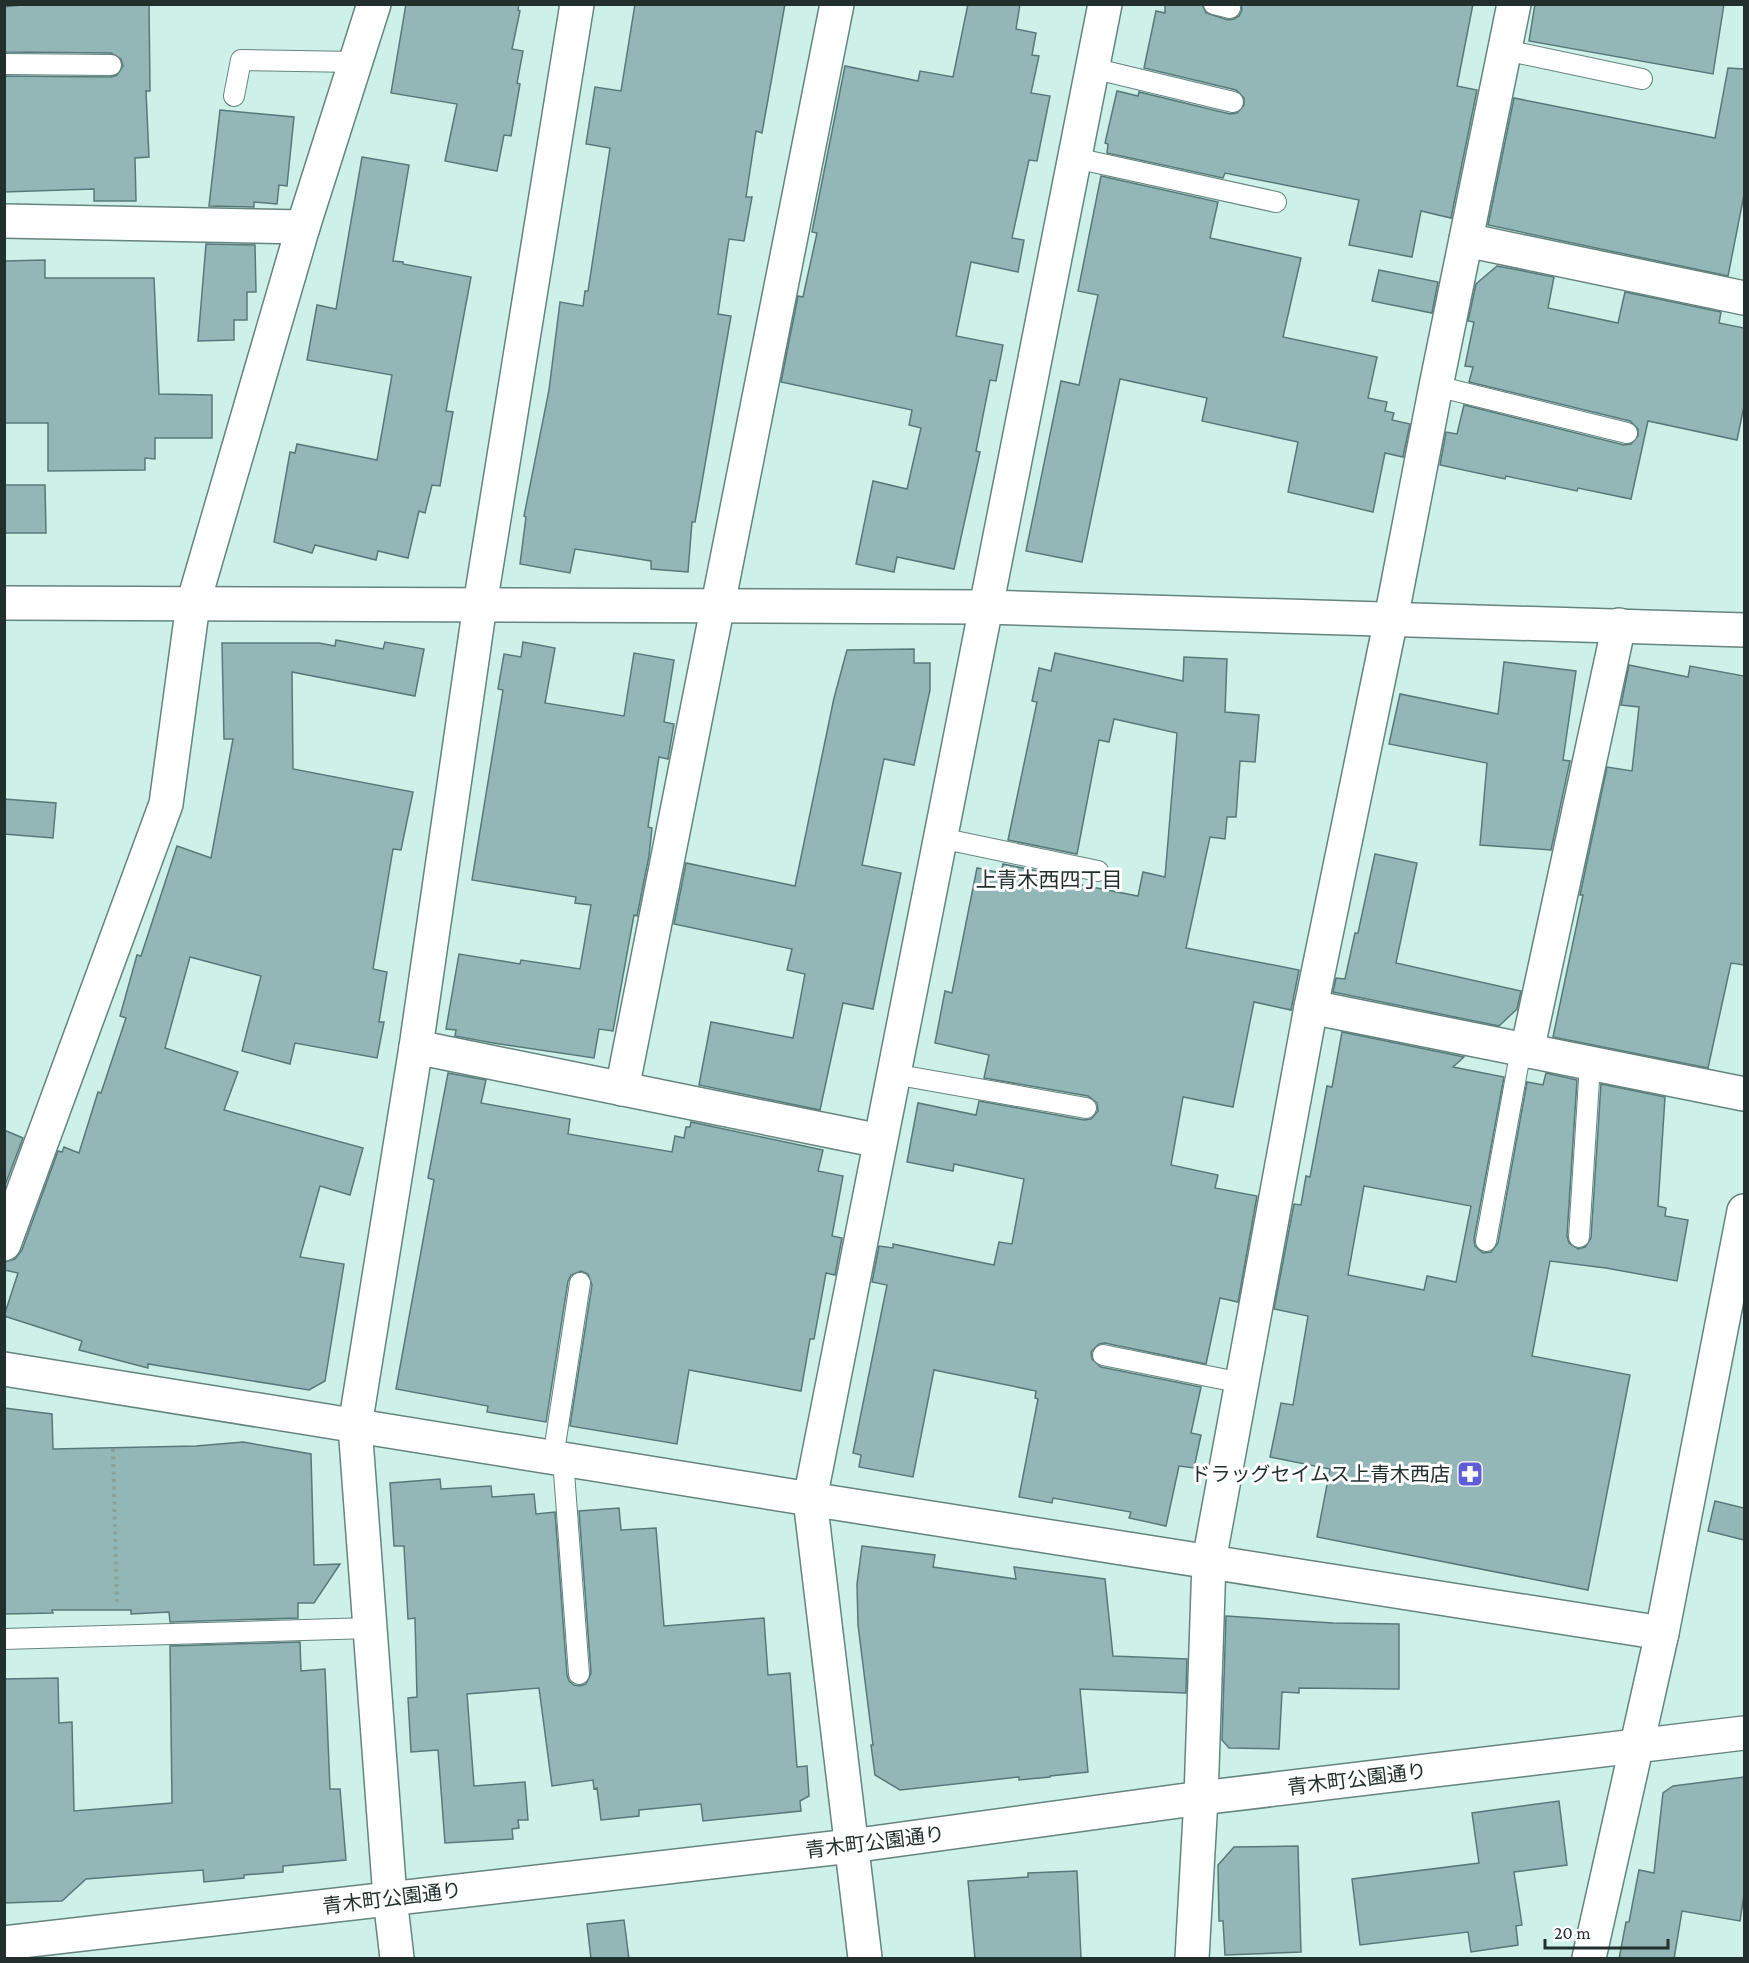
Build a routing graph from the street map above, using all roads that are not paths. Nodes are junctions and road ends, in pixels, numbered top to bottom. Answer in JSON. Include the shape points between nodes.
{"nodes":[{"id":1,"x":374,"y":4,"type":"edge"},
{"id":2,"x":577,"y":4,"type":"edge"},
{"id":3,"x":837,"y":4,"type":"edge"},
{"id":4,"x":1105,"y":4,"type":"edge"},
{"id":5,"x":1514,"y":4,"type":"edge"},
{"id":6,"x":1505,"y":50,"type":"junction"},
{"id":7,"x":355,"y":62,"type":"junction"},
{"id":8,"x":4,"y":64,"type":"edge"},
{"id":9,"x":111,"y":65,"type":"dead end"},
{"id":10,"x":1092,"y":68,"type":"junction"},
{"id":11,"x":1642,"y":79,"type":"dead end"},
{"id":12,"x":234,"y":96,"type":"dead end"},
{"id":13,"x":1233,"y":102,"type":"dead end"},
{"id":14,"x":1075,"y":158,"type":"junction"},
{"id":15,"x":1276,"y":202,"type":"dead end"},
{"id":16,"x":4,"y":221,"type":"edge"},
{"id":17,"x":303,"y":227,"type":"junction"},
{"id":18,"x":1466,"y":240,"type":"junction"},
{"id":19,"x":1744,"y":298,"type":"edge"},
{"id":20,"x":1436,"y":386,"type":"junction"},
{"id":21,"x":1627,"y":433,"type":"dead end"},
{"id":22,"x":4,"y":603,"type":"edge"},
{"id":23,"x":193,"y":604,"type":"junction"},
{"id":24,"x":480,"y":605,"type":"junction"},
{"id":25,"x":716,"y":607,"type":"junction"},
{"id":26,"x":986,"y":607,"type":"junction"},
{"id":27,"x":1391,"y":619,"type":"junction"},
{"id":28,"x":1619,"y":625,"type":"junction"},
{"id":29,"x":1744,"y":630,"type":"edge"},
{"id":30,"x":940,"y":838,"type":"junction"},
{"id":31,"x":1098,"y":871,"type":"dead end"},
{"id":32,"x":1311,"y":1007,"type":"junction"},
{"id":33,"x":416,"y":1047,"type":"junction"},
{"id":34,"x":1524,"y":1050,"type":"junction"},
{"id":35,"x":1590,"y":1064,"type":"junction"},
{"id":36,"x":893,"y":1074,"type":"junction"},
{"id":37,"x":622,"y":1089,"type":"junction"},
{"id":38,"x":1744,"y":1094,"type":"edge"},
{"id":39,"x":1086,"y":1108,"type":"dead end"},
{"id":40,"x":880,"y":1141,"type":"junction"},
{"id":41,"x":1744,"y":1211,"type":"edge"},
{"id":42,"x":1579,"y":1237,"type":"dead end"},
{"id":43,"x":1486,"y":1241,"type":"dead end"},
{"id":44,"x":4,"y":1244,"type":"edge"},
{"id":45,"x":580,"y":1283,"type":"dead end"},
{"id":46,"x":1103,"y":1355,"type":"dead end"},
{"id":47,"x":4,"y":1370,"type":"edge"},
{"id":48,"x":1242,"y":1383,"type":"junction"},
{"id":49,"x":355,"y":1426,"type":"junction"},
{"id":50,"x":558,"y":1458,"type":"junction"},
{"id":51,"x":810,"y":1499,"type":"junction"},
{"id":52,"x":1209,"y":1561,"type":"junction"},
{"id":53,"x":370,"y":1628,"type":"junction"},
{"id":54,"x":1662,"y":1633,"type":"junction"},
{"id":55,"x":4,"y":1639,"type":"edge"},
{"id":56,"x":579,"y":1674,"type":"dead end"},
{"id":57,"x":1744,"y":1733,"type":"edge"},
{"id":58,"x":1637,"y":1746,"type":"junction"},
{"id":59,"x":1201,"y":1798,"type":"junction"},
{"id":60,"x":851,"y":1845,"type":"junction"},
{"id":61,"x":390,"y":1898,"type":"junction"},
{"id":62,"x":4,"y":1943,"type":"edge"},
{"id":63,"x":396,"y":1959,"type":"edge"},
{"id":64,"x":864,"y":1959,"type":"edge"},
{"id":65,"x":1192,"y":1959,"type":"edge"},
{"id":66,"x":1589,"y":1959,"type":"edge"}],
"edges":[{"from":1,"to":7,"type":"street"},
{"from":2,"to":24,"type":"street"},
{"from":3,"to":25,"type":"street"},
{"from":4,"to":10,"type":"street"},
{"from":5,"to":6,"type":"street"},
{"from":6,"to":11,"type":"lane"},
{"from":6,"to":18,"type":"street"},
{"from":7,"to":12,"type":"lane","via":[[241,60]]},
{"from":7,"to":17,"type":"street"},
{"from":8,"to":9,"type":"lane"},
{"from":10,"to":13,"type":"lane"},
{"from":10,"to":14,"type":"street"},
{"from":14,"to":15,"type":"lane"},
{"from":14,"to":26,"type":"street"},
{"from":16,"to":17,"type":"street"},
{"from":17,"to":23,"type":"street"},
{"from":18,"to":19,"type":"street"},
{"from":18,"to":20,"type":"street"},
{"from":20,"to":21,"type":"lane"},
{"from":20,"to":27,"type":"street"},
{"from":22,"to":23,"type":"street"},
{"from":23,"to":24,"type":"street"},
{"from":23,"to":44,"type":"street","via":[[166,804]]},
{"from":24,"to":25,"type":"street"},
{"from":24,"to":33,"type":"street"},
{"from":25,"to":26,"type":"street"},
{"from":25,"to":37,"type":"street"},
{"from":26,"to":27,"type":"street"},
{"from":26,"to":30,"type":"street"},
{"from":27,"to":28,"type":"street"},
{"from":27,"to":32,"type":"street"},
{"from":28,"to":29,"type":"street"},
{"from":28,"to":34,"type":"street"},
{"from":30,"to":31,"type":"lane"},
{"from":30,"to":36,"type":"street"},
{"from":32,"to":34,"type":"street"},
{"from":32,"to":48,"type":"street"},
{"from":33,"to":37,"type":"street"},
{"from":33,"to":49,"type":"street"},
{"from":34,"to":35,"type":"street"},
{"from":34,"to":43,"type":"lane"},
{"from":35,"to":38,"type":"street"},
{"from":35,"to":42,"type":"lane"},
{"from":36,"to":39,"type":"lane"},
{"from":36,"to":40,"type":"street"},
{"from":37,"to":40,"type":"street"},
{"from":40,"to":51,"type":"street"},
{"from":41,"to":54,"type":"street"},
{"from":45,"to":50,"type":"lane"},
{"from":46,"to":48,"type":"lane"},
{"from":47,"to":49,"type":"street"},
{"from":48,"to":52,"type":"street"},
{"from":49,"to":50,"type":"street"},
{"from":49,"to":53,"type":"street"},
{"from":50,"to":51,"type":"street"},
{"from":50,"to":56,"type":"lane"},
{"from":51,"to":52,"type":"street"},
{"from":51,"to":60,"type":"street"},
{"from":52,"to":54,"type":"street"},
{"from":52,"to":59,"type":"street"},
{"from":53,"to":55,"type":"lane"},
{"from":53,"to":61,"type":"street"},
{"from":54,"to":58,"type":"street"},
{"from":57,"to":58,"type":"street","name":"青木町公園通り"},
{"from":58,"to":59,"type":"street","name":"青木町公園通り"},
{"from":58,"to":66,"type":"street"},
{"from":59,"to":60,"type":"street","name":"青木町公園通り"},
{"from":59,"to":65,"type":"street"},
{"from":60,"to":61,"type":"street","name":"青木町公園通り"},
{"from":60,"to":64,"type":"street"},
{"from":61,"to":62,"type":"street","name":"青木町公園通り"},
{"from":61,"to":63,"type":"street"}]}
